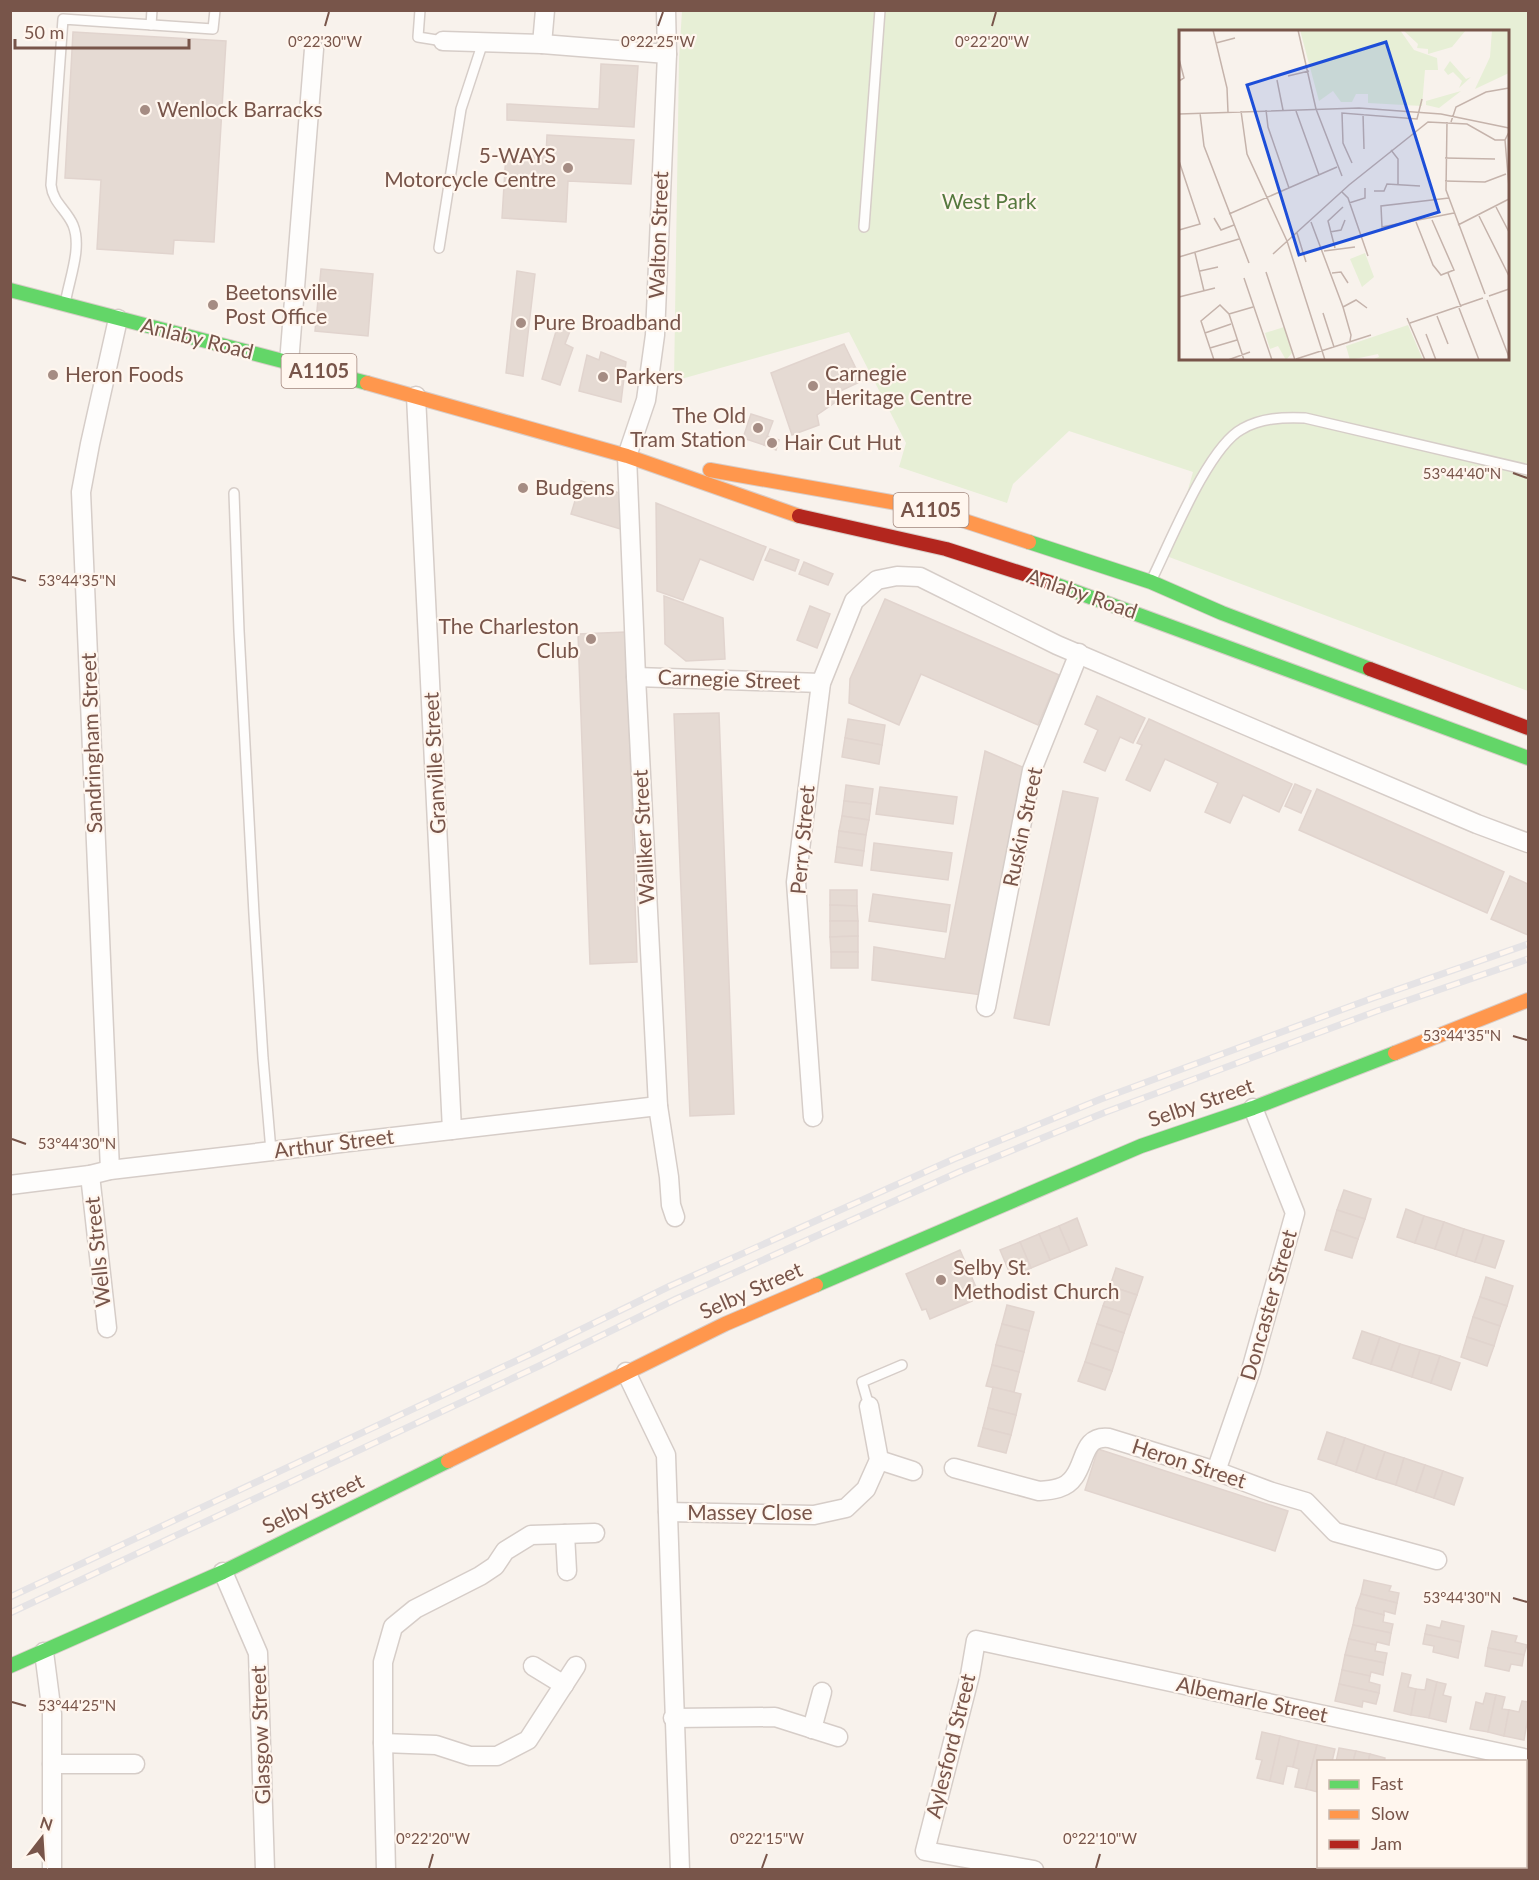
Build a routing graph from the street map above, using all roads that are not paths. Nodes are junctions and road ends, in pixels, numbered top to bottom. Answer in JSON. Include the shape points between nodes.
{"nodes":[{"id":1,"x":152,"y":10,"type":"edge"},
{"id":2,"x":215,"y":10,"type":"edge"},
{"id":3,"x":420,"y":10,"type":"edge"},
{"id":4,"x":544,"y":10,"type":"edge"},
{"id":5,"x":666,"y":10,"type":"edge"},
{"id":6,"x":880,"y":10,"type":"edge"},
{"id":7,"x":151,"y":25,"type":"junction"},
{"id":8,"x":443,"y":41,"type":"joint"},
{"id":9,"x":483,"y":42,"type":"junction"},
{"id":10,"x":543,"y":44,"type":"junction"},
{"id":11,"x":314,"y":49,"type":"dead end"},
{"id":12,"x":667,"y":54,"type":"junction"},
{"id":13,"x":864,"y":227,"type":"dead end"},
{"id":14,"x":439,"y":248,"type":"dead end"},
{"id":15,"x":10,"y":290,"type":"edge"},
{"id":16,"x":65,"y":305,"type":"junction"},
{"id":17,"x":118,"y":319,"type":"junction"},
{"id":18,"x":289,"y":363,"type":"junction"},
{"id":19,"x":416,"y":396,"type":"junction"},
{"id":20,"x":627,"y":456,"type":"junction"},
{"id":21,"x":1528,"y":470,"type":"edge"},
{"id":22,"x":234,"y":493,"type":"dead end"},
{"id":23,"x":1151,"y":582,"type":"junction"},
{"id":24,"x":1079,"y":653,"type":"junction"},
{"id":25,"x":636,"y":677,"type":"junction"},
{"id":26,"x":821,"y":683,"type":"junction"},
{"id":27,"x":1528,"y":728,"type":"edge"},
{"id":28,"x":1528,"y":758,"type":"edge"},
{"id":29,"x":1528,"y":843,"type":"edge"},
{"id":30,"x":1528,"y":1000,"type":"edge"},
{"id":31,"x":986,"y":1007,"type":"dead end"},
{"id":32,"x":658,"y":1106,"type":"junction"},
{"id":33,"x":1253,"y":1108,"type":"junction"},
{"id":34,"x":813,"y":1117,"type":"dead end"},
{"id":35,"x":452,"y":1130,"type":"junction"},
{"id":36,"x":271,"y":1151,"type":"junction"},
{"id":37,"x":110,"y":1170,"type":"junction"},
{"id":38,"x":90,"y":1175,"type":"junction"},
{"id":39,"x":10,"y":1185,"type":"edge"},
{"id":40,"x":675,"y":1218,"type":"dead end"},
{"id":41,"x":107,"y":1329,"type":"dead end"},
{"id":42,"x":902,"y":1365,"type":"dead end"},
{"id":43,"x":626,"y":1372,"type":"junction"},
{"id":44,"x":869,"y":1406,"type":"joint"},
{"id":45,"x":879,"y":1461,"type":"junction"},
{"id":46,"x":954,"y":1468,"type":"dead end"},
{"id":47,"x":913,"y":1471,"type":"dead end"},
{"id":48,"x":1216,"y":1471,"type":"junction"},
{"id":49,"x":668,"y":1512,"type":"junction"},
{"id":50,"x":595,"y":1533,"type":"dead end"},
{"id":51,"x":565,"y":1534,"type":"junction"},
{"id":52,"x":1437,"y":1560,"type":"dead end"},
{"id":53,"x":567,"y":1571,"type":"dead end"},
{"id":54,"x":223,"y":1572,"type":"junction"},
{"id":55,"x":976,"y":1640,"type":"joint"},
{"id":56,"x":44,"y":1652,"type":"junction"},
{"id":57,"x":10,"y":1666,"type":"edge"},
{"id":58,"x":533,"y":1666,"type":"dead end"},
{"id":59,"x":576,"y":1666,"type":"dead end"},
{"id":60,"x":564,"y":1685,"type":"junction"},
{"id":61,"x":822,"y":1692,"type":"dead end"},
{"id":62,"x":674,"y":1718,"type":"junction"},
{"id":63,"x":812,"y":1729,"type":"junction"},
{"id":64,"x":838,"y":1737,"type":"dead end"},
{"id":65,"x":383,"y":1743,"type":"junction"},
{"id":66,"x":1528,"y":1759,"type":"edge"},
{"id":67,"x":52,"y":1764,"type":"junction"},
{"id":68,"x":135,"y":1764,"type":"dead end"},
{"id":69,"x":52,"y":1869,"type":"edge"},
{"id":70,"x":265,"y":1869,"type":"edge"},
{"id":71,"x":386,"y":1869,"type":"edge"},
{"id":72,"x":680,"y":1869,"type":"edge"},
{"id":73,"x":1034,"y":1869,"type":"edge"}],
"edges":[{"from":1,"to":7,"type":"lane"},
{"from":2,"to":7,"type":"lane","via":[[213,29]]},
{"from":3,"to":8,"type":"lane","via":[[418,37]]},
{"from":4,"to":10,"type":"street"},
{"from":5,"to":12,"type":"street","name":"Walton Street"},
{"from":6,"to":13,"type":"lane"},
{"from":7,"to":16,"type":"lane","via":[[63,19],[51,185],[52,196],[74,227],[76,247]]},
{"from":8,"to":9,"type":"street"},
{"from":9,"to":10,"type":"street"},
{"from":9,"to":14,"type":"lane","via":[[461,109]]},
{"from":10,"to":12,"type":"street"},
{"from":11,"to":18,"type":"street"},
{"from":12,"to":20,"type":"street","name":"Walton Street","via":[[655,335],[646,400]]},
{"from":15,"to":16,"type":"main road","name":"Anlaby Road","number":"A1105"},
{"from":16,"to":17,"type":"main road","name":"Anlaby Road","number":"A1105"},
{"from":17,"to":18,"type":"main road","name":"Anlaby Road","number":"A1105"},
{"from":17,"to":37,"type":"street","name":"Sandringham Street","via":[[81,492]]},
{"from":18,"to":19,"type":"main road","name":"Anlaby Road","number":"A1105"},
{"from":19,"to":20,"type":"main road","name":"Anlaby Road","number":"A1105"},
{"from":19,"to":35,"type":"street","name":"Granville Street"},
{"from":20,"to":23,"type":"main road","name":"Anlaby Road","number":"A1105","via":[[925,508]]},
{"from":20,"to":25,"type":"street","name":"Walliker Street"},
{"from":20,"to":28,"type":"main road","name":"Anlaby Road","number":"A1105","via":[[790,514],[946,549],[1062,586]]},
{"from":21,"to":23,"type":"lane","via":[[1305,418],[1270,419],[1242,428],[1221,446]]},
{"from":22,"to":36,"type":"lane","via":[[262,1058]]},
{"from":23,"to":27,"type":"main road","name":"Anlaby Road","number":"A1105","via":[[1222,613]]},
{"from":24,"to":26,"type":"street","name":"Perry Street","via":[[920,577],[897,576],[877,580],[854,601]]},
{"from":24,"to":29,"type":"street","via":[[1477,825]]},
{"from":24,"to":31,"type":"street","name":"Ruskin Street","via":[[1032,770]]},
{"from":25,"to":26,"type":"street","name":"Carnegie Street"},
{"from":25,"to":32,"type":"street","name":"Walliker Street"},
{"from":26,"to":34,"type":"street","name":"Perry Street","via":[[796,882]]},
{"from":30,"to":33,"type":"main road","name":"Selby Street"},
{"from":32,"to":35,"type":"street","name":"Arthur Street"},
{"from":32,"to":40,"type":"street","name":"Walliker Street"},
{"from":33,"to":43,"type":"main road","name":"Selby Street","via":[[1140,1146],[725,1324]]},
{"from":33,"to":48,"type":"street","name":"Doncaster Street","via":[[1295,1213],[1251,1370]]},
{"from":35,"to":36,"type":"street","name":"Arthur Street"},
{"from":36,"to":37,"type":"street","name":"Arthur Street"},
{"from":37,"to":38,"type":"street","name":"Arthur Street"},
{"from":38,"to":39,"type":"street","name":"Arthur Street"},
{"from":38,"to":41,"type":"street","name":"Wells Street"},
{"from":42,"to":44,"type":"lane","via":[[862,1382]]},
{"from":43,"to":49,"type":"street","name":"Massey Close","via":[[666,1455]]},
{"from":43,"to":54,"type":"main road","name":"Selby Street"},
{"from":44,"to":45,"type":"street"},
{"from":45,"to":47,"type":"street"},
{"from":45,"to":49,"type":"street","name":"Massey Close","via":[[866,1489],[846,1508],[814,1515]]},
{"from":46,"to":48,"type":"street","name":"Heron Street","via":[[1039,1491],[1053,1490],[1074,1478],[1089,1446],[1101,1437]]},
{"from":48,"to":52,"type":"street","name":"Heron Street","via":[[1306,1502],[1335,1532]]},
{"from":49,"to":62,"type":"street","name":"Massey Close"},
{"from":50,"to":51,"type":"street"},
{"from":51,"to":53,"type":"street"},
{"from":51,"to":65,"type":"street","via":[[531,1535],[505,1551],[495,1566],[480,1576],[415,1609],[393,1627],[383,1662]]},
{"from":54,"to":56,"type":"main road","name":"Selby Street"},
{"from":54,"to":70,"type":"street","name":"Glasgow Street","via":[[258,1653]]},
{"from":55,"to":66,"type":"street","name":"Albemarle Street"},
{"from":55,"to":73,"type":"street","name":"Aylesford Street","via":[[925,1851]]},
{"from":56,"to":57,"type":"main road","name":"Selby Street"},
{"from":56,"to":67,"type":"street","via":[[52,1714]]},
{"from":58,"to":60,"type":"street"},
{"from":59,"to":60,"type":"street"},
{"from":60,"to":65,"type":"street","via":[[528,1740],[497,1756],[470,1756],[436,1745]]},
{"from":61,"to":63,"type":"street"},
{"from":62,"to":63,"type":"street","via":[[775,1718]]},
{"from":62,"to":72,"type":"street","name":"Massey Close"},
{"from":63,"to":64,"type":"street"},
{"from":65,"to":71,"type":"street"},
{"from":67,"to":68,"type":"street"},
{"from":67,"to":69,"type":"street"}]}
